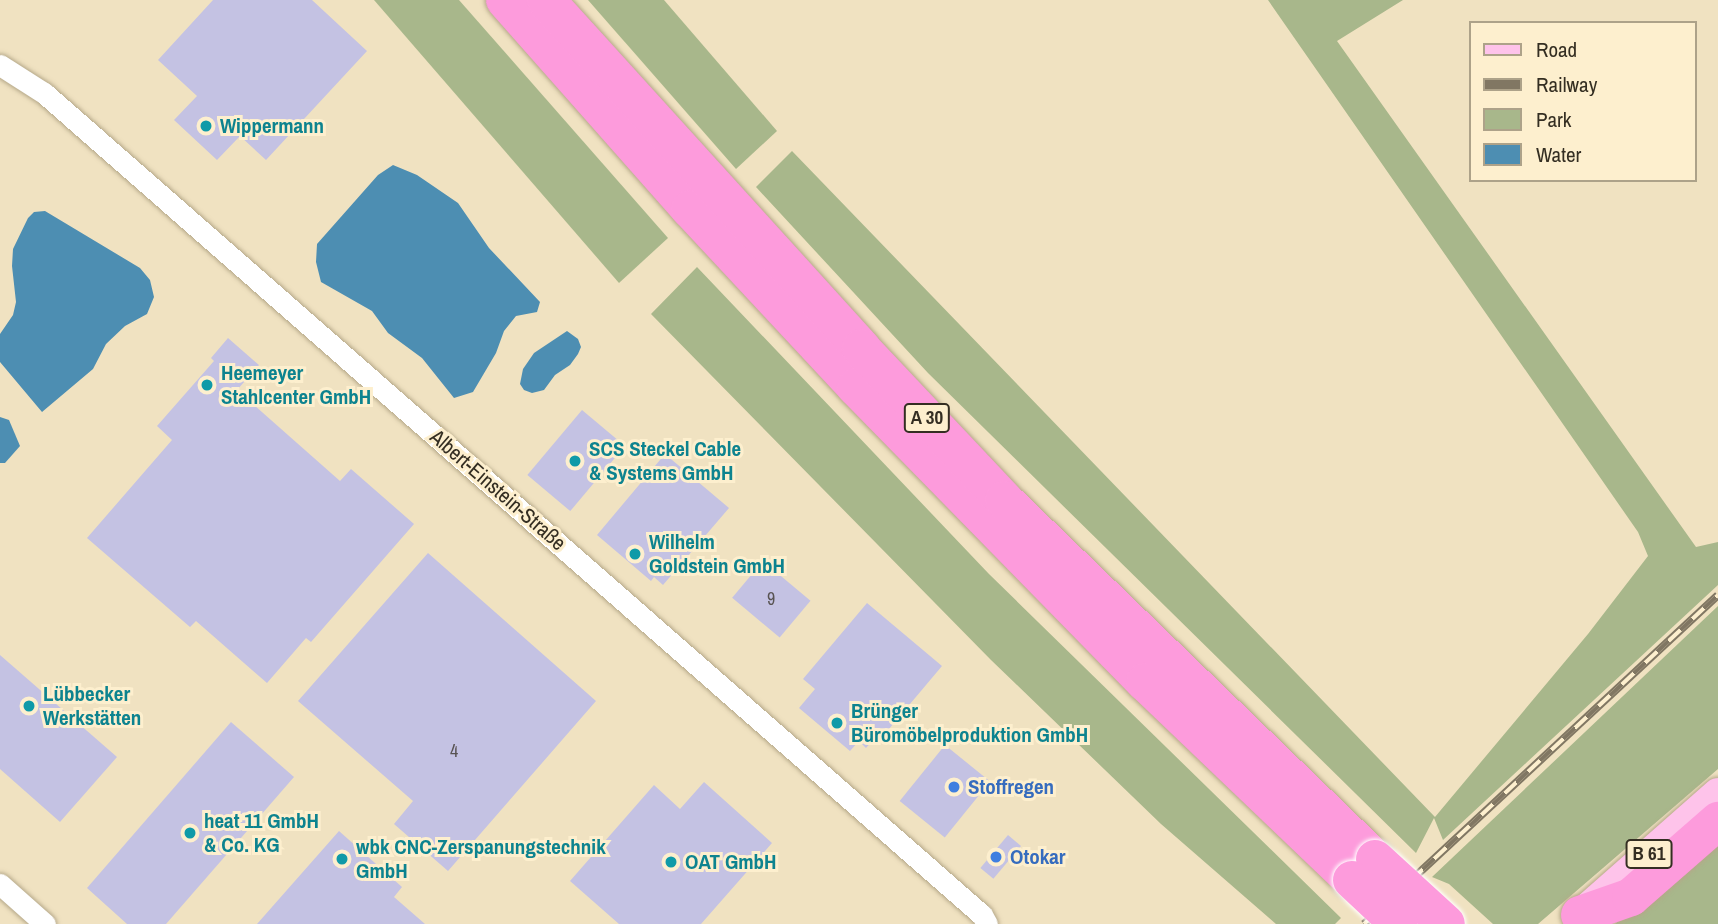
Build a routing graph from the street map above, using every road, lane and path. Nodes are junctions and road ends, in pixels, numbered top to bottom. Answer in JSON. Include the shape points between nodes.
{"nodes":[{"id":1,"x":505,"y":0,"type":"edge"},
{"id":2,"x":546,"y":0,"type":"edge"},
{"id":3,"x":0,"y":65,"type":"edge"},
{"id":4,"x":1718,"y":794,"type":"edge"},
{"id":5,"x":1718,"y":821,"type":"edge"},
{"id":6,"x":1364,"y":870,"type":"junction"},
{"id":7,"x":0,"y":884,"type":"edge"},
{"id":8,"x":1576,"y":920,"type":"edge"},
{"id":9,"x":45,"y":924,"type":"edge"},
{"id":10,"x":987,"y":924,"type":"edge"},
{"id":11,"x":1399,"y":924,"type":"edge"},
{"id":12,"x":1446,"y":924,"type":"edge"}],
"edges":[{"from":1,"to":6,"type":"highway","number":"A 30","via":[[856,387],[1145,682]]},
{"from":2,"to":6,"type":"highway","number":"A 30","via":[[861,348]]},
{"from":3,"to":10,"type":"street","name":"Albert-Einstein-Straße","via":[[44,93]]},
{"from":4,"to":8,"type":"main road","number":"B 61"},
{"from":5,"to":8,"type":"highway","via":[[1631,897]]},
{"from":6,"to":11,"type":"highway","number":"A 30","bridge":true},
{"from":6,"to":12,"type":"highway","number":"A 30","bridge":true},
{"from":7,"to":9,"type":"street"}]}
